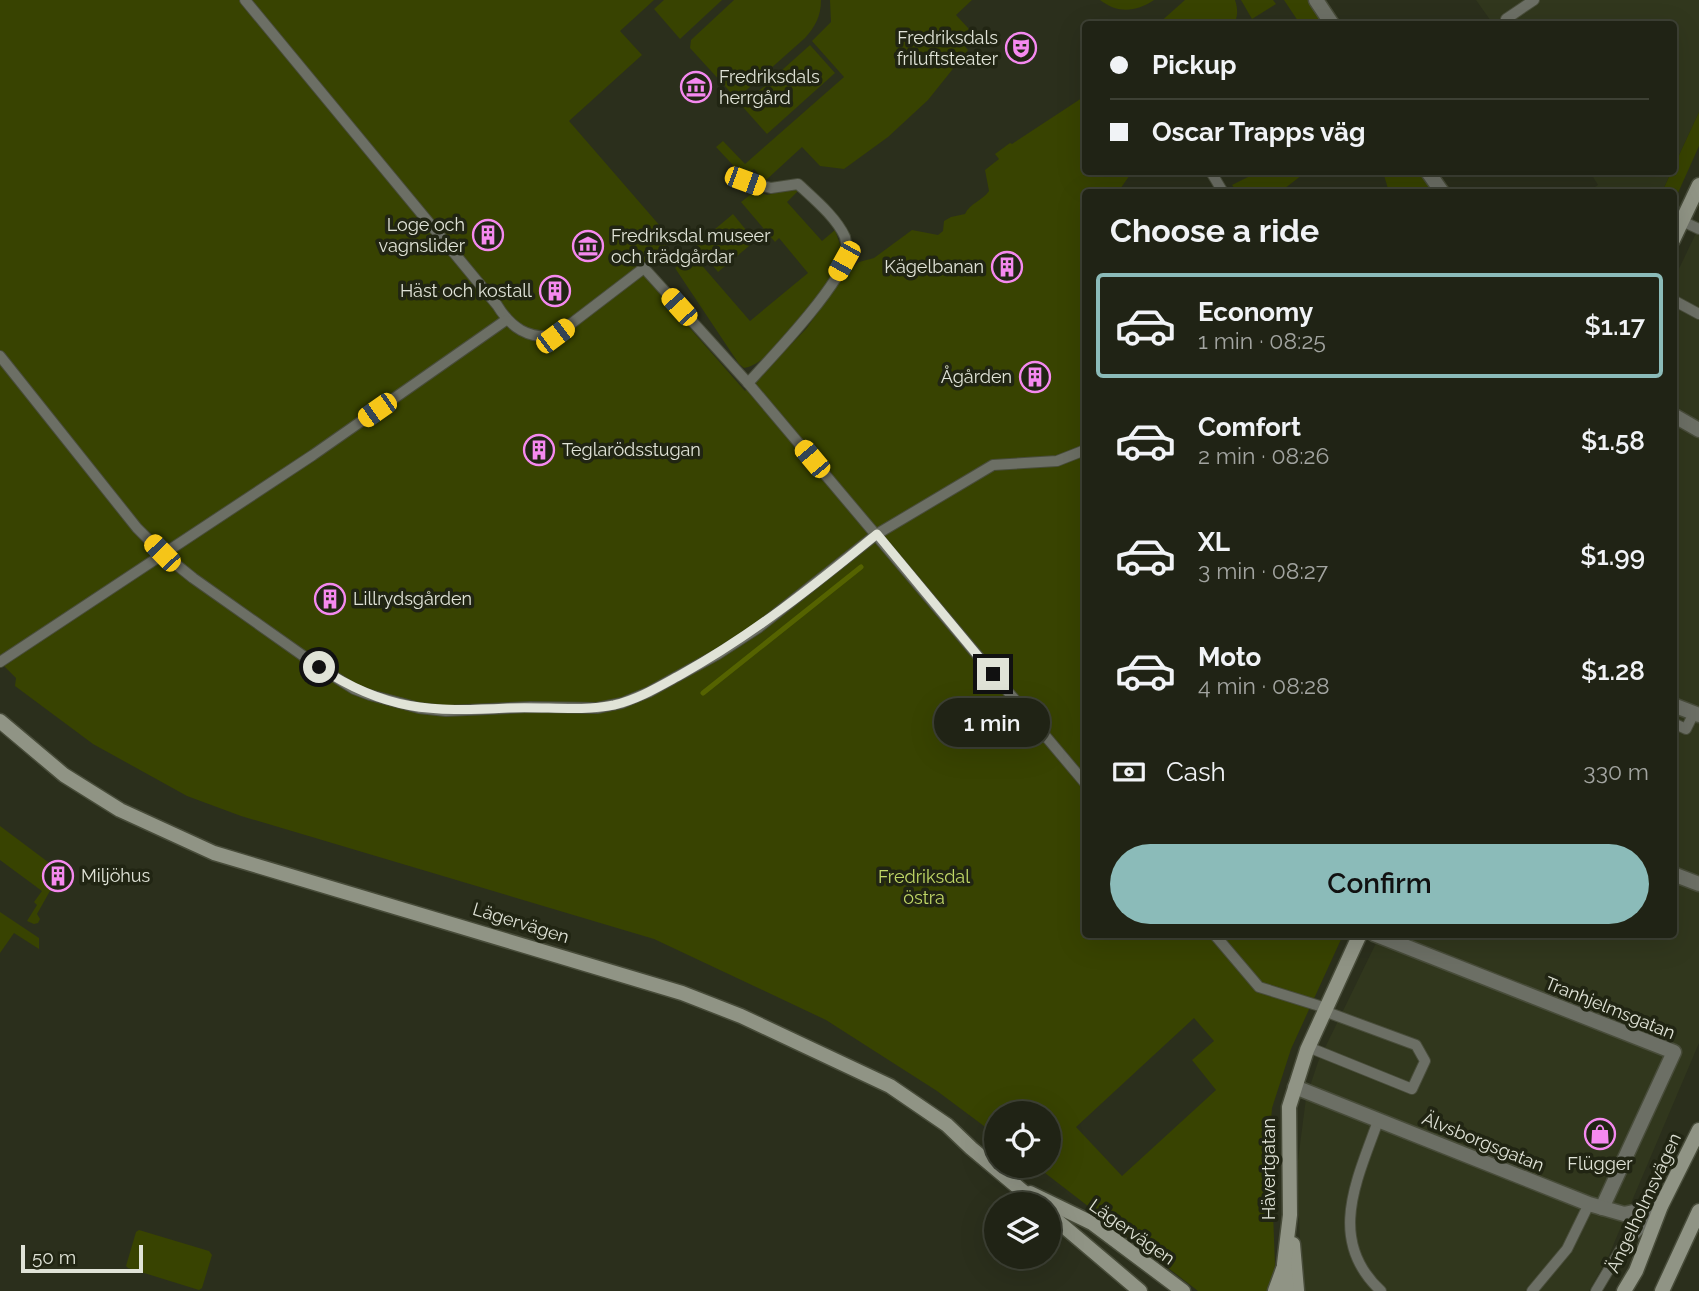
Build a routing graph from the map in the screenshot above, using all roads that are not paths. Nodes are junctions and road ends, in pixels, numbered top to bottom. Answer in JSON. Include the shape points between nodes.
{"nodes":[{"id":1,"x":245,"y":0,"type":"edge"},
{"id":2,"x":1316,"y":0,"type":"edge"},
{"id":3,"x":1534,"y":0,"type":"edge"},
{"id":4,"x":1506,"y":19,"type":"dead end"},
{"id":5,"x":1330,"y":21,"type":"edge"},
{"id":6,"x":745,"y":181,"type":"dead end"},
{"id":7,"x":1699,"y":185,"type":"edge"},
{"id":8,"x":1682,"y":221,"type":"junction"},
{"id":9,"x":1699,"y":229,"type":"edge"},
{"id":10,"x":1677,"y":232,"type":"edge"},
{"id":11,"x":1677,"y":302,"type":"edge"},
{"id":12,"x":1699,"y":314,"type":"edge"},
{"id":13,"x":506,"y":320,"type":"junction"},
{"id":14,"x":0,"y":356,"type":"edge"},
{"id":15,"x":748,"y":383,"type":"junction"},
{"id":16,"x":1677,"y":417,"type":"edge"},
{"id":17,"x":1699,"y":430,"type":"edge"},
{"id":18,"x":1082,"y":451,"type":"edge"},
{"id":19,"x":877,"y":534,"type":"junction"},
{"id":20,"x":162,"y":553,"type":"junction"},
{"id":21,"x":0,"y":662,"type":"edge"},
{"id":22,"x":1677,"y":707,"type":"edge"},
{"id":23,"x":1696,"y":714,"type":"edge"},
{"id":24,"x":0,"y":721,"type":"edge"},
{"id":25,"x":1677,"y":725,"type":"edge"},
{"id":26,"x":1082,"y":779,"type":"edge"},
{"id":27,"x":1677,"y":876,"type":"edge"},
{"id":28,"x":1699,"y":884,"type":"edge"},
{"id":29,"x":1217,"y":938,"type":"edge"},
{"id":30,"x":1358,"y":938,"type":"edge"},
{"id":31,"x":1384,"y":938,"type":"edge"},
{"id":32,"x":1325,"y":1009,"type":"junction"},
{"id":33,"x":1308,"y":1047,"type":"junction"},
{"id":34,"x":1295,"y":1087,"type":"junction"},
{"id":35,"x":1378,"y":1121,"type":"junction"},
{"id":36,"x":1699,"y":1130,"type":"edge"},
{"id":37,"x":1020,"y":1188,"type":"junction"},
{"id":38,"x":1024,"y":1192,"type":"edge"},
{"id":39,"x":1595,"y":1206,"type":"junction"},
{"id":40,"x":1661,"y":1206,"type":"junction"},
{"id":41,"x":1699,"y":1211,"type":"edge"},
{"id":42,"x":1290,"y":1215,"type":"junction"},
{"id":43,"x":1061,"y":1224,"type":"edge"},
{"id":44,"x":1284,"y":1264,"type":"junction"},
{"id":45,"x":1140,"y":1291,"type":"edge"},
{"id":46,"x":1183,"y":1291,"type":"edge"},
{"id":47,"x":1275,"y":1291,"type":"edge"},
{"id":48,"x":1287,"y":1291,"type":"edge"},
{"id":49,"x":1297,"y":1291,"type":"edge"},
{"id":50,"x":1381,"y":1291,"type":"edge"},
{"id":51,"x":1532,"y":1291,"type":"edge"},
{"id":52,"x":1596,"y":1291,"type":"edge"},
{"id":53,"x":1624,"y":1291,"type":"edge"},
{"id":54,"x":1662,"y":1291,"type":"edge"}],
"edges":[{"from":1,"to":13,"type":"lane"},
{"from":2,"to":5,"type":"street"},
{"from":3,"to":4,"type":"lane"},
{"from":6,"to":15,"type":"lane","via":[[771,188],[798,184],[837,225],[847,253],[798,328]]},
{"from":7,"to":8,"type":"street"},
{"from":8,"to":9,"type":"lane"},
{"from":8,"to":10,"type":"street"},
{"from":11,"to":12,"type":"lane"},
{"from":13,"to":15,"type":"lane","via":[[538,338],[555,336],[644,268]]},
{"from":13,"to":20,"type":"lane","via":[[313,455]]},
{"from":14,"to":20,"type":"lane"},
{"from":15,"to":19,"type":"lane"},
{"from":16,"to":17,"type":"street"},
{"from":18,"to":19,"type":"lane","via":[[1057,461],[993,465]]},
{"from":19,"to":20,"type":"lane","via":[[718,654],[634,699],[587,708],[446,711],[370,695],[319,667]]},
{"from":19,"to":26,"type":"lane"},
{"from":20,"to":21,"type":"lane"},
{"from":22,"to":23,"type":"street"},
{"from":23,"to":25,"type":"lane","via":[[1686,729]]},
{"from":24,"to":37,"type":"street","name":"Lägervägen","via":[[64,775],[120,810],[214,853],[682,993],[741,1016],[890,1086],[947,1125]]},
{"from":27,"to":28,"type":"street"},
{"from":29,"to":32,"type":"lane","via":[[1259,987]]},
{"from":30,"to":32,"type":"street","name":"Hävertgatan"},
{"from":31,"to":39,"type":"street","name":"Tranhjelmsgatan","via":[[1675,1052]]},
{"from":32,"to":33,"type":"street","name":"Hävertgatan"},
{"from":32,"to":33,"type":"lane","via":[[1416,1045],[1425,1061],[1412,1089]]},
{"from":33,"to":34,"type":"street","name":"Hävertgatan"},
{"from":34,"to":35,"type":"street","name":"Älvsborgsgatan"},
{"from":34,"to":42,"type":"street","name":"Hävertgatan","via":[[1287,1127]]},
{"from":35,"to":39,"type":"street","name":"Älvsborgsgatan"},
{"from":35,"to":50,"type":"lane","via":[[1349,1215],[1357,1261]]},
{"from":36,"to":40,"type":"street","name":"Ängelholmsvägen"},
{"from":37,"to":38,"type":"street","name":"Lägervägen"},
{"from":37,"to":46,"type":"street","name":"Lägervägen","via":[[1092,1223]]},
{"from":39,"to":40,"type":"street","name":"Älvsborgsgatan","via":[[1624,1214]]},
{"from":39,"to":51,"type":"lane"},
{"from":40,"to":52,"type":"lane","via":[[1621,1249]]},
{"from":40,"to":53,"type":"street","name":"Ängelholmsvägen"},
{"from":41,"to":54,"type":"street"},
{"from":42,"to":44,"type":"street","name":"Hävertgatan"},
{"from":42,"to":49,"type":"street"},
{"from":43,"to":45,"type":"street","name":"Lägervägen"},
{"from":44,"to":47,"type":"street"},
{"from":44,"to":48,"type":"street","name":"Hävertgatan"}]}
